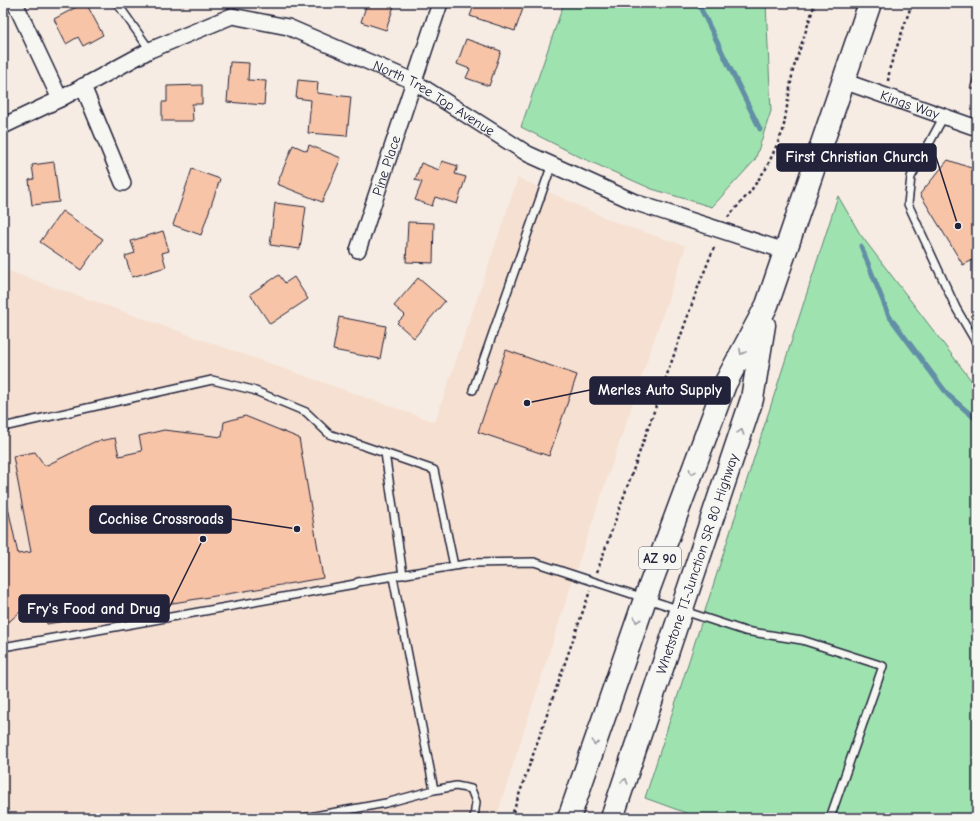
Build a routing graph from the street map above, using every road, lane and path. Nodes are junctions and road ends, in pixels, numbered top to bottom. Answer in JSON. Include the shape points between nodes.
{"nodes":[{"id":1,"x":15,"y":3,"type":"edge"},
{"id":2,"x":117,"y":3,"type":"edge"},
{"id":3,"x":440,"y":3,"type":"edge"},
{"id":4,"x":815,"y":3,"type":"edge"},
{"id":5,"x":870,"y":3,"type":"edge"},
{"id":6,"x":912,"y":3,"type":"edge"},
{"id":7,"x":232,"y":9,"type":"edge"},
{"id":8,"x":150,"y":50,"type":"junction"},
{"id":9,"x":413,"y":80,"type":"junction"},
{"id":10,"x":843,"y":81,"type":"junction"},
{"id":11,"x":83,"y":86,"type":"junction"},
{"id":12,"x":885,"y":95,"type":"junction"},
{"id":13,"x":60,"y":99,"type":"junction"},
{"id":14,"x":944,"y":116,"type":"junction"},
{"id":15,"x":3,"y":126,"type":"edge"},
{"id":16,"x":977,"y":128,"type":"edge"},
{"id":17,"x":552,"y":164,"type":"junction"},
{"id":18,"x":123,"y":183,"type":"dead end"},
{"id":19,"x":721,"y":230,"type":"junction"},
{"id":20,"x":358,"y":250,"type":"dead end"},
{"id":21,"x":785,"y":251,"type":"junction"},
{"id":22,"x":767,"y":305,"type":"junction"},
{"id":23,"x":977,"y":344,"type":"edge"},
{"id":24,"x":473,"y":390,"type":"dead end"},
{"id":25,"x":3,"y":427,"type":"edge"},
{"id":26,"x":385,"y":453,"type":"junction"},
{"id":27,"x":454,"y":566,"type":"junction"},
{"id":28,"x":403,"y":575,"type":"junction"},
{"id":29,"x":392,"y":577,"type":"junction"},
{"id":30,"x":594,"y":582,"type":"junction"},
{"id":31,"x":645,"y":598,"type":"junction"},
{"id":32,"x":682,"y":611,"type":"junction"},
{"id":33,"x":3,"y":647,"type":"edge"},
{"id":34,"x":434,"y":790,"type":"junction"},
{"id":35,"x":320,"y":817,"type":"edge"},
{"id":36,"x":304,"y":818,"type":"edge"},
{"id":37,"x":474,"y":818,"type":"edge"},
{"id":38,"x":511,"y":818,"type":"edge"},
{"id":39,"x":569,"y":818,"type":"edge"},
{"id":40,"x":612,"y":818,"type":"edge"},
{"id":41,"x":830,"y":818,"type":"edge"}],
"edges":[{"from":1,"to":13,"type":"street"},
{"from":2,"to":8,"type":"lane"},
{"from":3,"to":9,"type":"street","name":"Pine Place"},
{"from":4,"to":19,"type":"path","via":[[793,70],[782,131],[767,167],[750,192],[731,212]]},
{"from":5,"to":10,"type":"highway","name":"Whetstone TI-Junction SR 80 Highway","number":"AZ 90"},
{"from":6,"to":12,"type":"path","via":[[890,67]]},
{"from":7,"to":8,"type":"street","name":"North Tree Top Avenue"},
{"from":7,"to":9,"type":"street","name":"North Tree Top Avenue","via":[[288,28]]},
{"from":8,"to":11,"type":"street","name":"North Tree Top Avenue"},
{"from":9,"to":17,"type":"street","name":"North Tree Top Avenue","via":[[528,154]]},
{"from":9,"to":20,"type":"street","name":"Pine Place"},
{"from":10,"to":12,"type":"street","name":"Kings Way"},
{"from":10,"to":21,"type":"highway","name":"Whetstone TI-Junction SR 80 Highway","number":"AZ 90"},
{"from":11,"to":13,"type":"street","name":"North Tree Top Avenue"},
{"from":11,"to":18,"type":"street"},
{"from":12,"to":14,"type":"street","name":"Kings Way"},
{"from":13,"to":15,"type":"street","name":"North Tree Top Avenue"},
{"from":14,"to":16,"type":"street","name":"Kings Way"},
{"from":14,"to":23,"type":"lane","via":[[911,177],[908,204],[956,308]]},
{"from":17,"to":19,"type":"street","name":"North Tree Top Avenue","via":[[637,203]]},
{"from":17,"to":24,"type":"lane"},
{"from":19,"to":21,"type":"street","name":"North Tree Top Avenue"},
{"from":19,"to":30,"type":"path","via":[[697,290]]},
{"from":21,"to":22,"type":"highway","name":"Whetstone TI-Junction SR 80 Highway","number":"AZ 90"},
{"from":22,"to":31,"type":"highway","name":"Whetstone TI-Junction SR 80 Highway","number":"AZ 90","one_way":true,"via":[[725,384]]},
{"from":32,"to":22,"type":"highway","name":"Whetstone TI-Junction SR 80 Highway","number":"AZ 90","one_way":true,"via":[[752,399]]},
{"from":25,"to":26,"type":"lane","via":[[212,380],[253,390],[306,412],[328,434]]},
{"from":26,"to":27,"type":"lane","via":[[434,470]]},
{"from":26,"to":28,"type":"lane"},
{"from":27,"to":28,"type":"lane"},
{"from":27,"to":30,"type":"lane","via":[[472,563],[534,562]]},
{"from":28,"to":29,"type":"lane"},
{"from":29,"to":33,"type":"lane"},
{"from":29,"to":34,"type":"lane"},
{"from":30,"to":31,"type":"lane"},
{"from":30,"to":38,"type":"path"},
{"from":31,"to":32,"type":"lane"},
{"from":31,"to":39,"type":"highway","name":"Whetstone TI-Junction SR 80 Highway","number":"AZ 90","one_way":true},
{"from":40,"to":32,"type":"highway","name":"Whetstone TI-Junction SR 80 Highway","number":"AZ 90","one_way":true},
{"from":32,"to":41,"type":"lane","via":[[745,632],[802,640],[883,666]]},
{"from":34,"to":35,"type":"lane"},
{"from":34,"to":37,"type":"lane","via":[[456,786],[471,789],[476,802]]},
{"from":35,"to":36,"type":"lane"}]}
